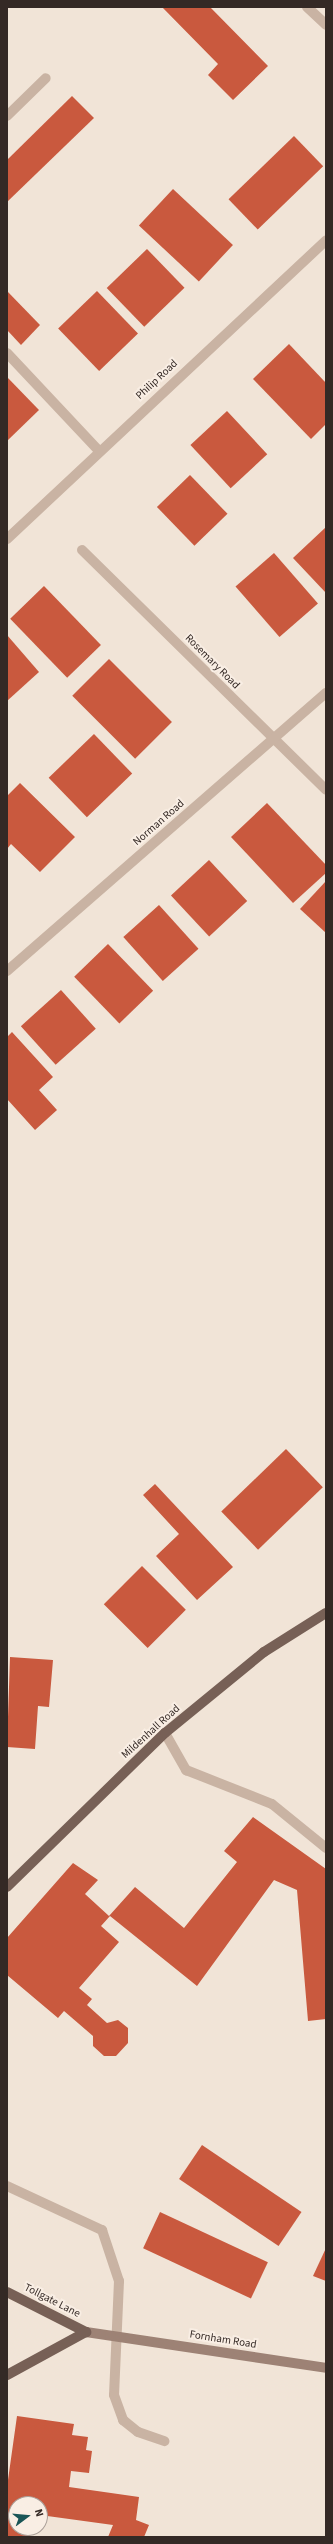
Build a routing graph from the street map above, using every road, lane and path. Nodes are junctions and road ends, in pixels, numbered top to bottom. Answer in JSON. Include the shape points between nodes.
{"nodes":[{"id":1,"x":307,"y":7,"type":"edge"},
{"id":2,"x":326,"y":25,"type":"edge"},
{"id":3,"x":46,"y":78,"type":"dead end"},
{"id":4,"x":7,"y":116,"type":"edge"},
{"id":5,"x":326,"y":241,"type":"edge"},
{"id":6,"x":7,"y":353,"type":"edge"},
{"id":7,"x":99,"y":451,"type":"junction"},
{"id":8,"x":7,"y":539,"type":"edge"},
{"id":9,"x":82,"y":550,"type":"dead end"},
{"id":10,"x":326,"y":693,"type":"edge"},
{"id":11,"x":274,"y":740,"type":"junction"},
{"id":12,"x":326,"y":790,"type":"edge"},
{"id":13,"x":7,"y":971,"type":"edge"},
{"id":14,"x":326,"y":1613,"type":"edge"},
{"id":15,"x":165,"y":1733,"type":"junction"},
{"id":16,"x":326,"y":1848,"type":"edge"},
{"id":17,"x":7,"y":1887,"type":"edge"},
{"id":18,"x":7,"y":2186,"type":"edge"},
{"id":19,"x":7,"y":2292,"type":"edge"},
{"id":20,"x":86,"y":2332,"type":"junction"},
{"id":21,"x":116,"y":2335,"type":"junction"},
{"id":22,"x":326,"y":2368,"type":"edge"},
{"id":23,"x":7,"y":2375,"type":"edge"},
{"id":24,"x":164,"y":2441,"type":"dead end"}],
"edges":[{"from":1,"to":2,"type":"street"},
{"from":3,"to":4,"type":"street"},
{"from":5,"to":7,"type":"street","name":"Philip Road"},
{"from":6,"to":7,"type":"street"},
{"from":7,"to":8,"type":"street","name":"Philip Road"},
{"from":9,"to":11,"type":"street","name":"Rosemary Road"},
{"from":10,"to":11,"type":"street","name":"Norman Road"},
{"from":11,"to":12,"type":"street","name":"Rosemary Road"},
{"from":11,"to":13,"type":"street","name":"Norman Road"},
{"from":14,"to":15,"type":"main road","name":"Mildenhall Road","via":[[264,1652]]},
{"from":15,"to":16,"type":"street","via":[[186,1770],[272,1804]]},
{"from":15,"to":17,"type":"main road","name":"Mildenhall Road"},
{"from":18,"to":21,"type":"street","via":[[102,2230],[119,2281]]},
{"from":19,"to":20,"type":"main road","name":"Tollgate Lane"},
{"from":20,"to":21,"type":"main road","name":"Fornham Road"},
{"from":20,"to":23,"type":"main road"},
{"from":21,"to":22,"type":"main road","name":"Fornham Road"},
{"from":21,"to":24,"type":"street","via":[[114,2395],[123,2420],[138,2432]]}]}
